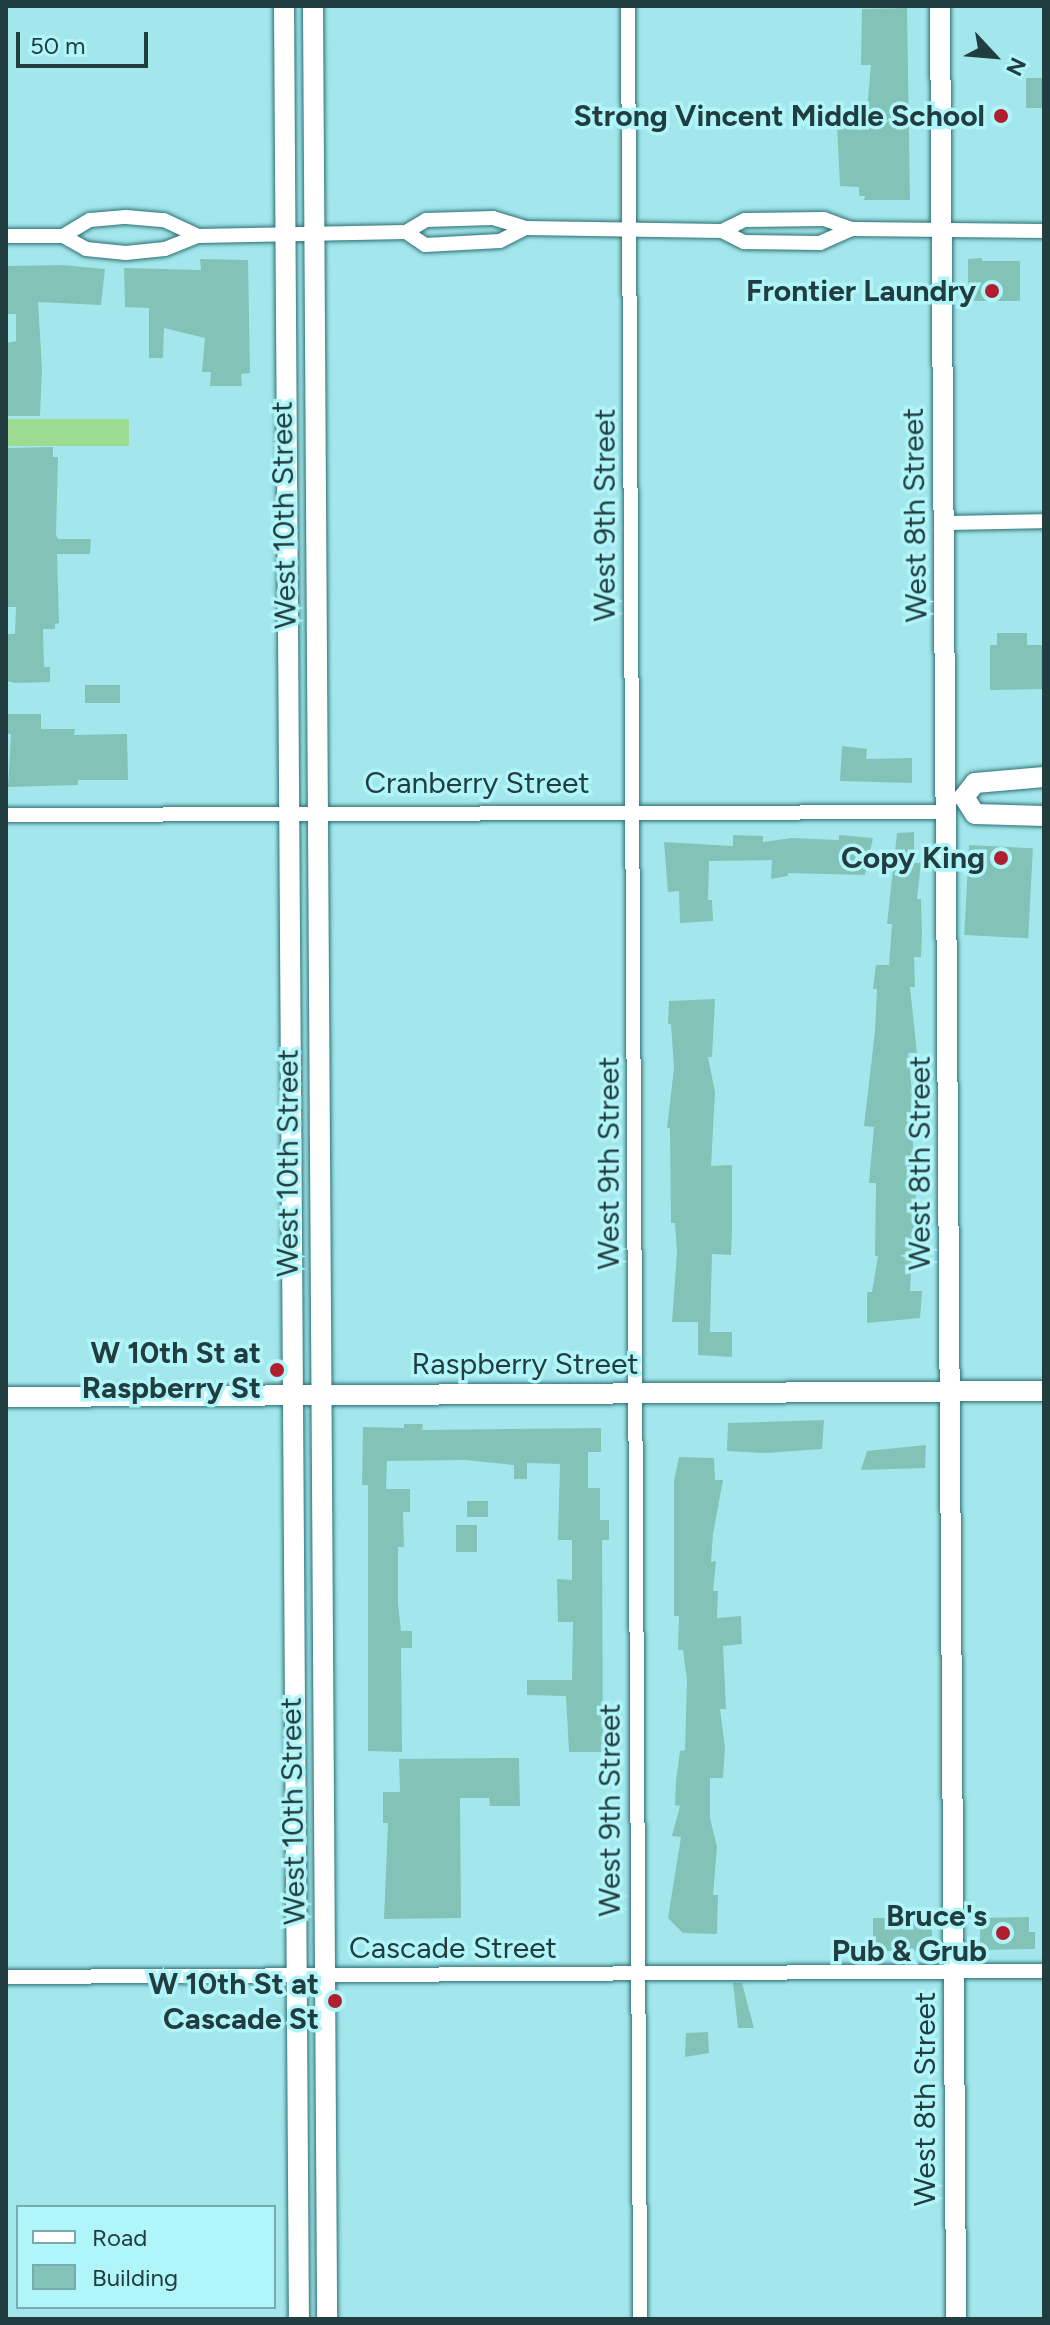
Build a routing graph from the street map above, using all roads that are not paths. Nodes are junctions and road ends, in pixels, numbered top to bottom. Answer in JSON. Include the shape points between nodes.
{"nodes":[{"id":1,"x":284,"y":6,"type":"edge"},
{"id":2,"x":313,"y":6,"type":"edge"},
{"id":3,"x":628,"y":6,"type":"edge"},
{"id":4,"x":940,"y":6,"type":"edge"},
{"id":5,"x":525,"y":228,"type":"junction"},
{"id":6,"x":852,"y":229,"type":"junction"},
{"id":7,"x":630,"y":231,"type":"junction"},
{"id":8,"x":722,"y":231,"type":"junction"},
{"id":9,"x":1044,"y":231,"type":"edge"},
{"id":10,"x":406,"y":232,"type":"junction"},
{"id":11,"x":286,"y":233,"type":"junction"},
{"id":12,"x":312,"y":233,"type":"junction"},
{"id":13,"x":941,"y":233,"type":"junction"},
{"id":14,"x":6,"y":236,"type":"edge"},
{"id":15,"x":63,"y":236,"type":"junction"},
{"id":16,"x":198,"y":236,"type":"junction"},
{"id":17,"x":1044,"y":521,"type":"edge"},
{"id":18,"x":944,"y":523,"type":"junction"},
{"id":19,"x":315,"y":524,"type":"junction"},
{"id":20,"x":288,"y":525,"type":"junction"},
{"id":21,"x":1044,"y":777,"type":"edge"},
{"id":22,"x":953,"y":801,"type":"junction"},
{"id":23,"x":632,"y":812,"type":"junction"},
{"id":24,"x":317,"y":814,"type":"junction"},
{"id":25,"x":6,"y":815,"type":"edge"},
{"id":26,"x":289,"y":815,"type":"junction"},
{"id":27,"x":1044,"y":816,"type":"edge"},
{"id":28,"x":290,"y":1105,"type":"junction"},
{"id":29,"x":318,"y":1106,"type":"junction"},
{"id":30,"x":951,"y":1391,"type":"junction"},
{"id":31,"x":1044,"y":1391,"type":"edge"},
{"id":32,"x":637,"y":1394,"type":"junction"},
{"id":33,"x":292,"y":1395,"type":"junction"},
{"id":34,"x":319,"y":1395,"type":"junction"},
{"id":35,"x":6,"y":1397,"type":"edge"},
{"id":36,"x":295,"y":1771,"type":"junction"},
{"id":37,"x":323,"y":1771,"type":"junction"},
{"id":38,"x":1044,"y":1971,"type":"edge"},
{"id":39,"x":954,"y":1972,"type":"junction"},
{"id":40,"x":636,"y":1974,"type":"junction"},
{"id":41,"x":297,"y":1975,"type":"junction"},
{"id":42,"x":325,"y":1975,"type":"junction"},
{"id":43,"x":6,"y":1977,"type":"edge"},
{"id":44,"x":299,"y":2268,"type":"junction"},
{"id":45,"x":327,"y":2268,"type":"junction"},
{"id":46,"x":299,"y":2319,"type":"edge"},
{"id":47,"x":327,"y":2319,"type":"edge"},
{"id":48,"x":640,"y":2319,"type":"edge"},
{"id":49,"x":956,"y":2319,"type":"edge"}],
"edges":[{"from":1,"to":11,"type":"street","name":"West 10th Street"},
{"from":2,"to":12,"type":"street","name":"West 10th Street"},
{"from":3,"to":7,"type":"street","name":"West 9th Street"},
{"from":4,"to":13,"type":"street","name":"West 8th Street"},
{"from":5,"to":7,"type":"street"},
{"from":5,"to":10,"type":"street","via":[[493,218],[426,220]]},
{"from":5,"to":10,"type":"street","via":[[500,241],[425,245]]},
{"from":6,"to":8,"type":"street","via":[[824,219],[745,220]]},
{"from":6,"to":8,"type":"street","via":[[820,243],[744,242]]},
{"from":6,"to":13,"type":"street"},
{"from":7,"to":8,"type":"street"},
{"from":7,"to":23,"type":"street","name":"West 9th Street"},
{"from":9,"to":13,"type":"street"},
{"from":10,"to":12,"type":"street"},
{"from":11,"to":12,"type":"street"},
{"from":11,"to":16,"type":"street"},
{"from":11,"to":20,"type":"street","name":"West 10th Street"},
{"from":12,"to":19,"type":"street","name":"West 10th Street"},
{"from":13,"to":18,"type":"street","name":"West 8th Street"},
{"from":14,"to":15,"type":"street"},
{"from":15,"to":16,"type":"street","via":[[86,249],[126,253],[165,249]]},
{"from":15,"to":16,"type":"street","via":[[90,220],[126,217],[164,220]]},
{"from":17,"to":18,"type":"street"},
{"from":18,"to":22,"type":"street","name":"West 8th Street"},
{"from":19,"to":20,"type":"street"},
{"from":19,"to":24,"type":"street","name":"West 10th Street"},
{"from":20,"to":26,"type":"street","name":"West 10th Street"},
{"from":21,"to":22,"type":"street","name":"Cranberry Street","via":[[975,783]]},
{"from":22,"to":23,"type":"street","name":"Cranberry Street"},
{"from":22,"to":27,"type":"street","name":"Cranberry Street","via":[[975,814]]},
{"from":22,"to":30,"type":"street","name":"West 8th Street"},
{"from":23,"to":24,"type":"street","name":"Cranberry Street"},
{"from":23,"to":32,"type":"street","name":"West 9th Street"},
{"from":24,"to":26,"type":"street","name":"Cranberry Street"},
{"from":24,"to":29,"type":"street","name":"West 10th Street"},
{"from":25,"to":26,"type":"street","name":"Cranberry Street"},
{"from":26,"to":28,"type":"street","name":"West 10th Street"},
{"from":28,"to":29,"type":"street"},
{"from":28,"to":33,"type":"street","name":"West 10th Street"},
{"from":29,"to":34,"type":"street","name":"West 10th Street"},
{"from":30,"to":31,"type":"street","name":"Raspberry Street"},
{"from":30,"to":32,"type":"street","name":"Raspberry Street"},
{"from":30,"to":39,"type":"street","name":"West 8th Street"},
{"from":32,"to":34,"type":"street","name":"Raspberry Street"},
{"from":32,"to":40,"type":"street","name":"West 9th Street"},
{"from":33,"to":34,"type":"street","name":"Raspberry Street"},
{"from":33,"to":35,"type":"street","name":"Raspberry Street"},
{"from":33,"to":36,"type":"street","name":"West 10th Street"},
{"from":34,"to":37,"type":"street","name":"West 10th Street"},
{"from":36,"to":37,"type":"street"},
{"from":36,"to":41,"type":"street","name":"West 10th Street"},
{"from":37,"to":42,"type":"street","name":"West 10th Street"},
{"from":38,"to":39,"type":"street","name":"Cascade Street"},
{"from":39,"to":40,"type":"street","name":"Cascade Street"},
{"from":39,"to":49,"type":"street","name":"West 8th Street"},
{"from":40,"to":42,"type":"street","name":"Cascade Street"},
{"from":40,"to":48,"type":"street","name":"West 9th Street"},
{"from":41,"to":42,"type":"street","name":"Cascade Street"},
{"from":41,"to":43,"type":"street","name":"Cascade Street"},
{"from":41,"to":44,"type":"street","name":"West 10th Street"},
{"from":42,"to":45,"type":"street","name":"West 10th Street"},
{"from":44,"to":45,"type":"street"},
{"from":44,"to":46,"type":"street","name":"West 10th Street"},
{"from":45,"to":47,"type":"street","name":"West 10th Street"}]}
